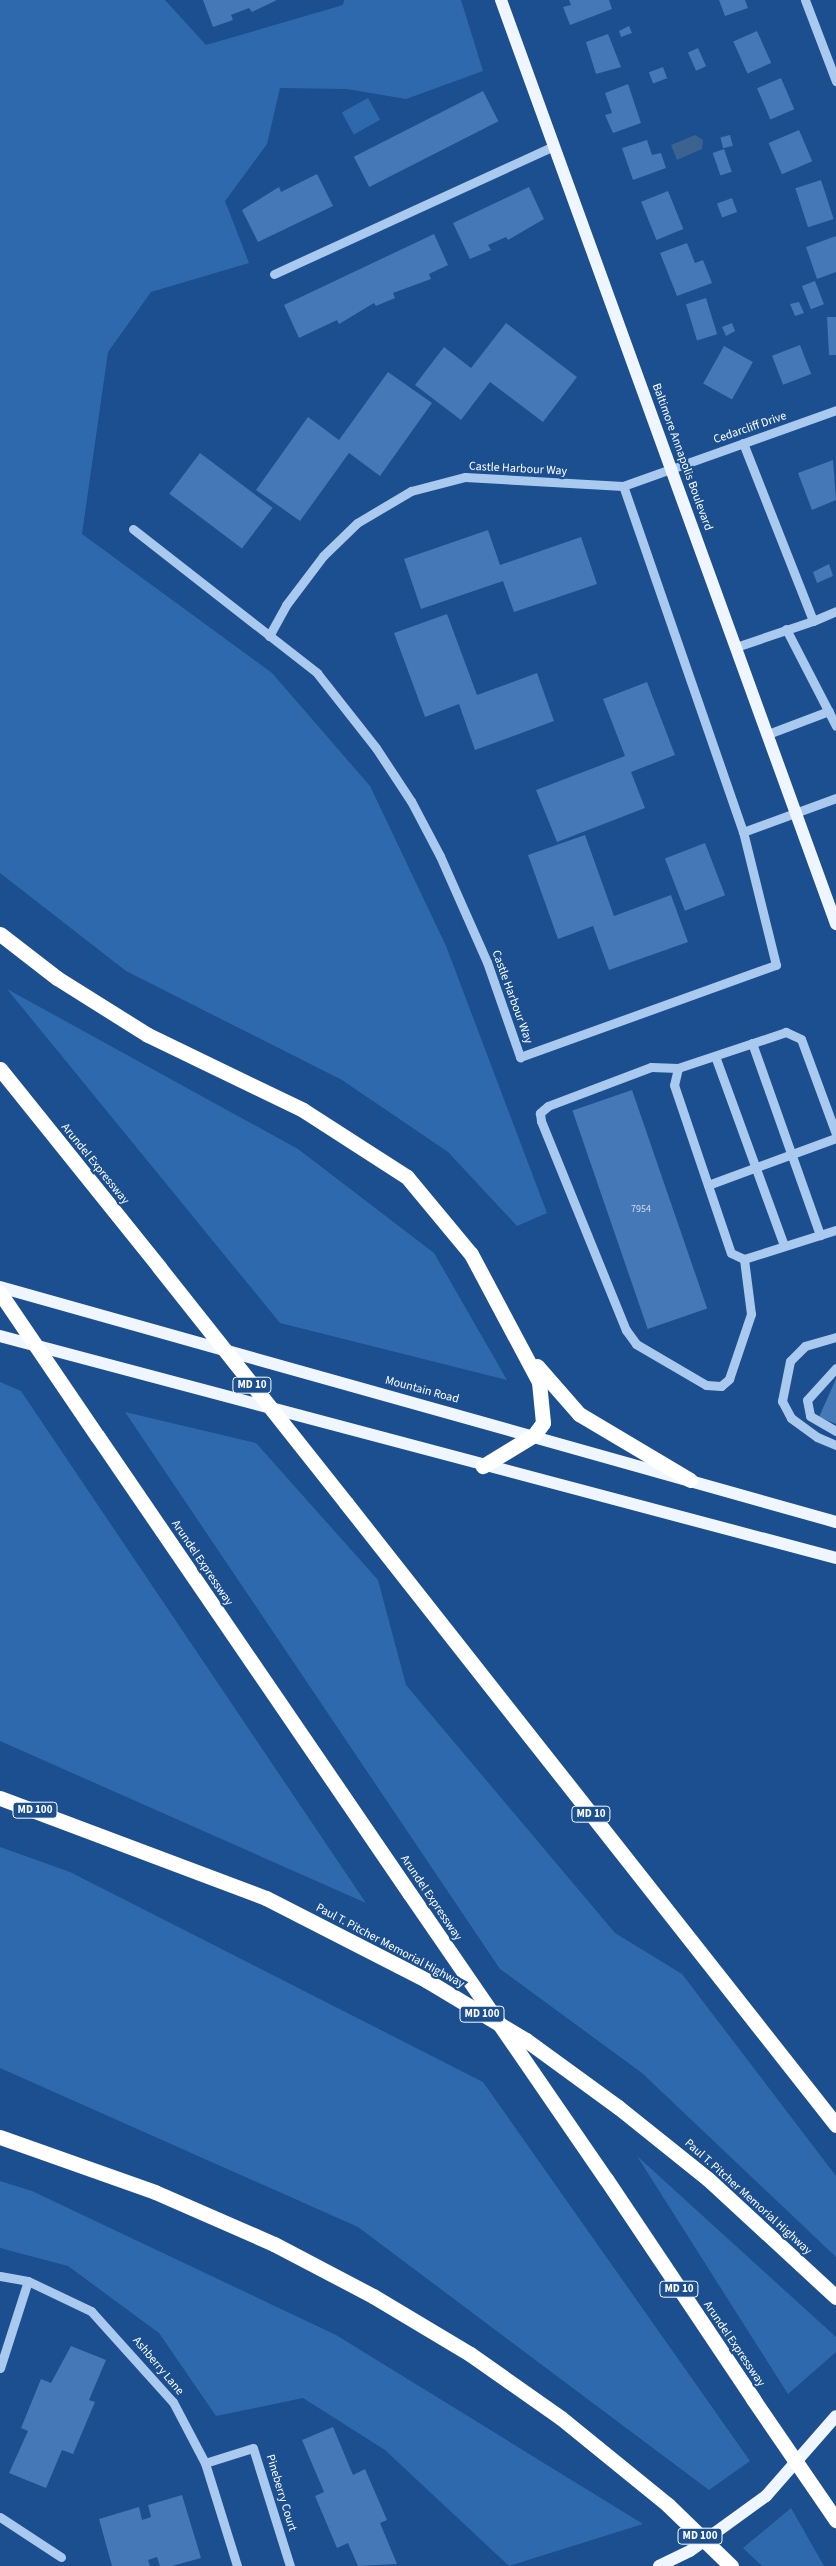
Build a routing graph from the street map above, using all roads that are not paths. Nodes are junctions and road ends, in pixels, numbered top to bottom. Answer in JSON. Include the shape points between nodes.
{"nodes":[{"id":1,"x":501,"y":0,"type":"edge"},
{"id":2,"x":805,"y":0,"type":"edge"},
{"id":3,"x":836,"y":81,"type":"edge"},
{"id":4,"x":554,"y":146,"type":"junction"},
{"id":5,"x":274,"y":274,"type":"dead end"},
{"id":6,"x":836,"y":410,"type":"edge"},
{"id":7,"x":743,"y":443,"type":"junction"},
{"id":8,"x":671,"y":468,"type":"junction"},
{"id":9,"x":622,"y":486,"type":"junction"},
{"id":10,"x":133,"y":529,"type":"dead end"},
{"id":11,"x":836,"y":611,"type":"edge"},
{"id":12,"x":812,"y":621,"type":"junction"},
{"id":13,"x":786,"y":629,"type":"junction"},
{"id":14,"x":269,"y":636,"type":"junction"},
{"id":15,"x":736,"y":647,"type":"junction"},
{"id":16,"x":829,"y":711,"type":"junction"},
{"id":17,"x":836,"y":726,"type":"edge"},
{"id":18,"x":768,"y":734,"type":"junction"},
{"id":19,"x":836,"y":798,"type":"edge"},
{"id":20,"x":796,"y":812,"type":"junction"},
{"id":21,"x":743,"y":832,"type":"junction"},
{"id":22,"x":836,"y":924,"type":"edge"},
{"id":23,"x":0,"y":934,"type":"edge"},
{"id":24,"x":752,"y":1043,"type":"junction"},
{"id":25,"x":715,"y":1056,"type":"junction"},
{"id":26,"x":678,"y":1068,"type":"junction"},
{"id":27,"x":0,"y":1070,"type":"edge"},
{"id":28,"x":836,"y":1136,"type":"edge"},
{"id":29,"x":793,"y":1154,"type":"junction"},
{"id":30,"x":756,"y":1167,"type":"junction"},
{"id":31,"x":708,"y":1185,"type":"junction"},
{"id":32,"x":836,"y":1230,"type":"edge"},
{"id":33,"x":820,"y":1235,"type":"junction"},
{"id":34,"x":784,"y":1246,"type":"junction"},
{"id":35,"x":744,"y":1259,"type":"junction"},
{"id":36,"x":0,"y":1288,"type":"edge"},
{"id":37,"x":0,"y":1293,"type":"edge"},
{"id":38,"x":0,"y":1336,"type":"edge"},
{"id":39,"x":836,"y":1337,"type":"edge"},
{"id":40,"x":530,"y":1358,"type":"junction"},
{"id":41,"x":836,"y":1368,"type":"edge"},
{"id":42,"x":836,"y":1431,"type":"edge"},
{"id":43,"x":534,"y":1435,"type":"junction"},
{"id":44,"x":836,"y":1445,"type":"edge"},
{"id":45,"x":483,"y":1466,"type":"junction"},
{"id":46,"x":690,"y":1480,"type":"junction"},
{"id":47,"x":836,"y":1522,"type":"edge"},
{"id":48,"x":836,"y":1558,"type":"edge"},
{"id":49,"x":0,"y":1790,"type":"edge"},
{"id":50,"x":0,"y":1798,"type":"edge"},
{"id":51,"x":71,"y":1823,"type":"junction"},
{"id":52,"x":836,"y":2125,"type":"edge"},
{"id":53,"x":0,"y":2137,"type":"edge"},
{"id":54,"x":0,"y":2276,"type":"edge"},
{"id":55,"x":28,"y":2281,"type":"junction"},
{"id":56,"x":836,"y":2297,"type":"edge"},
{"id":57,"x":0,"y":2368,"type":"edge"},
{"id":58,"x":836,"y":2416,"type":"edge"},
{"id":59,"x":205,"y":2463,"type":"junction"},
{"id":60,"x":0,"y":2517,"type":"edge"},
{"id":61,"x":836,"y":2520,"type":"edge"},
{"id":62,"x":61,"y":2558,"type":"dead end"},
{"id":63,"x":237,"y":2566,"type":"edge"},
{"id":64,"x":290,"y":2566,"type":"edge"},
{"id":65,"x":659,"y":2566,"type":"edge"},
{"id":66,"x":731,"y":2566,"type":"edge"}],
"edges":[{"from":1,"to":4,"type":"main road","name":"Baltimore Annapolis Boulevard"},
{"from":2,"to":3,"type":"street"},
{"from":4,"to":5,"type":"street"},
{"from":4,"to":8,"type":"main road","name":"Baltimore Annapolis Boulevard"},
{"from":6,"to":7,"type":"street","name":"Cedarcliff Drive"},
{"from":7,"to":8,"type":"street","name":"Cedarcliff Drive"},
{"from":7,"to":12,"type":"street"},
{"from":8,"to":9,"type":"street","name":"Castle Harbour Way"},
{"from":8,"to":15,"type":"main road","name":"Baltimore Annapolis Boulevard"},
{"from":9,"to":14,"type":"street","name":"Castle Harbour Way","via":[[466,477],[412,491],[357,523],[323,556],[286,605]]},
{"from":9,"to":21,"type":"street","name":"Castle Harbour Way"},
{"from":10,"to":14,"type":"street","name":"Castle Harbour Way"},
{"from":11,"to":12,"type":"street"},
{"from":12,"to":13,"type":"street"},
{"from":13,"to":15,"type":"street"},
{"from":13,"to":16,"type":"street"},
{"from":14,"to":21,"type":"street","name":"Castle Harbour Way","via":[[317,673],[376,748],[411,801],[487,962],[520,1057],[776,964]]},
{"from":15,"to":18,"type":"main road","name":"Baltimore Annapolis Boulevard"},
{"from":16,"to":17,"type":"street"},
{"from":16,"to":18,"type":"street"},
{"from":18,"to":20,"type":"main road","name":"Baltimore Annapolis Boulevard"},
{"from":19,"to":20,"type":"street"},
{"from":20,"to":21,"type":"street"},
{"from":20,"to":22,"type":"main road","name":"Baltimore Annapolis Boulevard"},
{"from":23,"to":40,"type":"highway","via":[[57,978],[148,1036],[303,1110],[407,1177],[471,1254]]},
{"from":24,"to":25,"type":"street"},
{"from":24,"to":28,"type":"street","via":[[786,1032],[801,1039]]},
{"from":24,"to":29,"type":"street"},
{"from":25,"to":26,"type":"street"},
{"from":25,"to":30,"type":"street"},
{"from":26,"to":31,"type":"street","via":[[674,1084]]},
{"from":26,"to":35,"type":"street","via":[[650,1067],[548,1106],[540,1113],[541,1121],[626,1330],[636,1344],[706,1385],[722,1386],[729,1379],[751,1314]]},
{"from":27,"to":52,"type":"highway","name":"Arundel Expressway","number":"MD 10","bridge":true},
{"from":28,"to":29,"type":"street"},
{"from":29,"to":30,"type":"street"},
{"from":29,"to":33,"type":"street"},
{"from":30,"to":31,"type":"street"},
{"from":30,"to":34,"type":"street"},
{"from":31,"to":35,"type":"street","via":[[731,1253]]},
{"from":32,"to":33,"type":"street"},
{"from":33,"to":34,"type":"street"},
{"from":34,"to":35,"type":"street"},
{"from":36,"to":43,"type":"main road","name":"Mountain Road"},
{"from":37,"to":61,"type":"highway","name":"Arundel Expressway","number":"MD 10","bridge":true},
{"from":38,"to":45,"type":"main road"},
{"from":39,"to":44,"type":"street","via":[[805,1346],[790,1361],[782,1400],[791,1418],[816,1437]]},
{"from":40,"to":43,"type":"highway","via":[[544,1406],[543,1423]]},
{"from":40,"to":46,"type":"highway","via":[[579,1414]]},
{"from":41,"to":42,"type":"street","via":[[819,1382],[807,1400],[810,1416]]},
{"from":43,"to":45,"type":"highway"},
{"from":43,"to":46,"type":"main road","name":"Mountain Road"},
{"from":45,"to":48,"type":"main road"},
{"from":46,"to":47,"type":"main road","name":"Mountain Road"},
{"from":49,"to":51,"type":"highway"},
{"from":50,"to":51,"type":"highway","name":"Paul T. Pitcher Memorial Highway","number":"MD 100"},
{"from":51,"to":56,"type":"highway","name":"Paul T. Pitcher Memorial Highway","number":"MD 100","via":[[266,1898],[426,1980],[518,2035],[618,2107],[708,2178]]},
{"from":53,"to":66,"type":"highway","number":"MD 100","bridge":true,"via":[[155,2192],[274,2244],[373,2296],[470,2354],[561,2418],[668,2505]]},
{"from":54,"to":55,"type":"street","name":"Ashberry Lane"},
{"from":55,"to":57,"type":"street"},
{"from":55,"to":59,"type":"street","name":"Ashberry Lane","via":[[91,2311],[173,2402]]},
{"from":58,"to":65,"type":"main road","via":[[766,2496],[690,2551]]},
{"from":59,"to":63,"type":"street","name":"Ashberry Lane"},
{"from":59,"to":64,"type":"street","name":"Pineberry Court","via":[[254,2448]]},
{"from":60,"to":62,"type":"street"}]}
